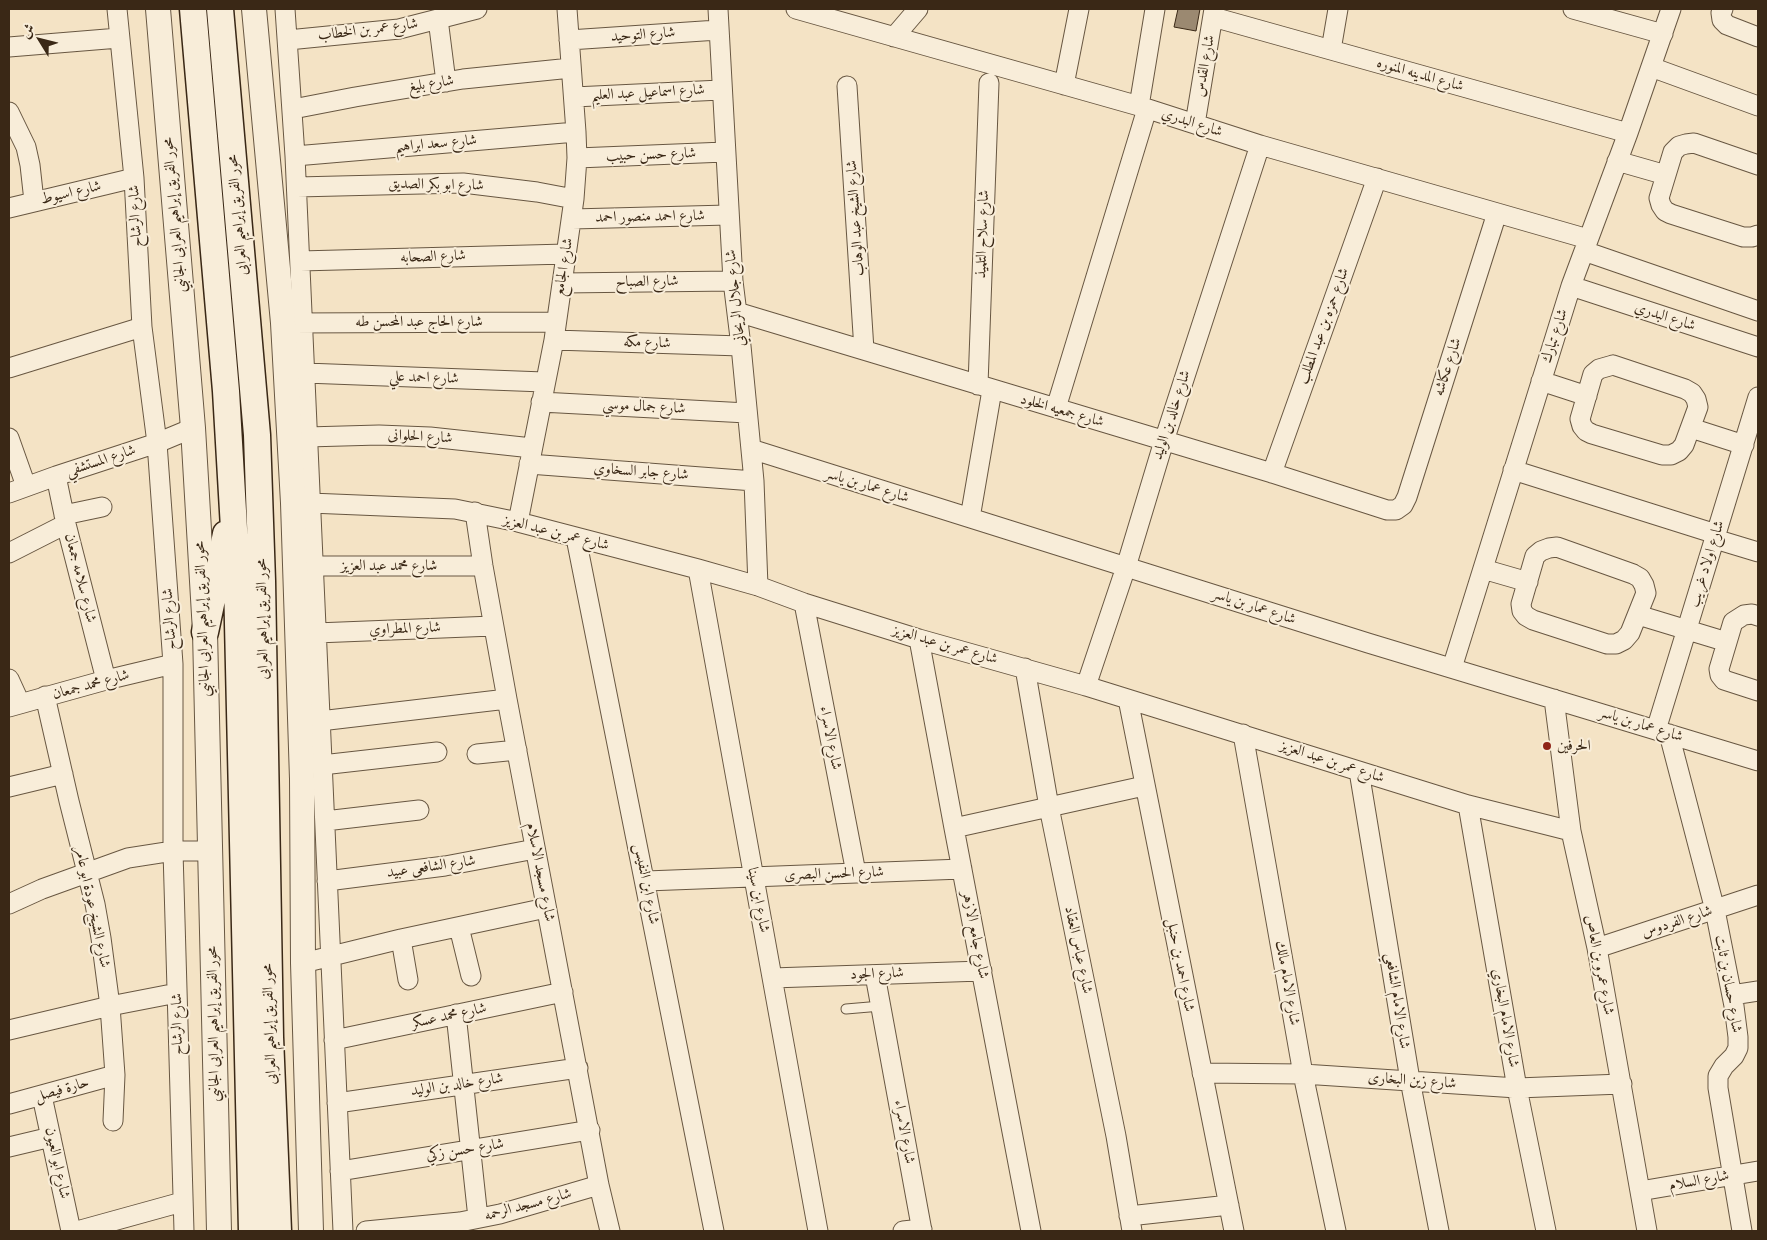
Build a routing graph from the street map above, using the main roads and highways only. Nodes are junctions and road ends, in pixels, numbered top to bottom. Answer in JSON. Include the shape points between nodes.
{"nodes":[{"id":1,"x":193,"y":9,"type":"edge"},
{"id":2,"x":220,"y":9,"type":"edge"},
{"id":3,"x":233,"y":502,"type":"junction"},
{"id":4,"x":205,"y":632,"type":"road end"},
{"id":5,"x":252,"y":1231,"type":"edge"},
{"id":6,"x":278,"y":1231,"type":"edge"}],
"edges":[{"from":1,"to":3,"type":"main road","name":"محور الفريق إبراهيم العرابى"},
{"from":2,"to":6,"type":"main road","name":"محور الفريق إبراهيم العرابى","via":[[257,435],[270,1037]]},
{"from":3,"to":4,"type":"main road"},
{"from":3,"to":5,"type":"main road","name":"محور الفريق إبراهيم العرابى"}]}
